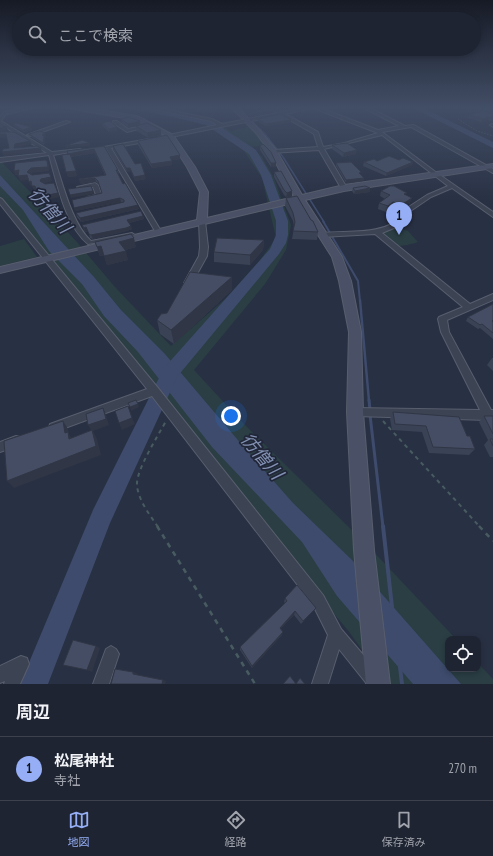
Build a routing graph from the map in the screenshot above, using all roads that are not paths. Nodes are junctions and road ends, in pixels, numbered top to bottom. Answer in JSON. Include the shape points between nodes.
{"nodes":[{"id":1,"x":29,"y":139,"type":"edge"},
{"id":2,"x":154,"y":139,"type":"edge"},
{"id":3,"x":173,"y":139,"type":"edge"},
{"id":4,"x":262,"y":139,"type":"edge"},
{"id":5,"x":318,"y":139,"type":"edge"},
{"id":6,"x":360,"y":139,"type":"edge"},
{"id":7,"x":389,"y":139,"type":"edge"},
{"id":8,"x":436,"y":139,"type":"edge"},
{"id":9,"x":40,"y":146,"type":"junction"},
{"id":10,"x":33,"y":147,"type":"edge"},
{"id":11,"x":108,"y":147,"type":"junction"},
{"id":12,"x":321,"y":149,"type":"junction"},
{"id":13,"x":273,"y":152,"type":"junction"},
{"id":14,"x":51,"y":154,"type":"junction"},
{"id":15,"x":0,"y":160,"type":"edge"},
{"id":16,"x":491,"y":168,"type":"edge"},
{"id":17,"x":435,"y":174,"type":"junction"},
{"id":18,"x":60,"y":183,"type":"junction"},
{"id":19,"x":53,"y":184,"type":"edge"},
{"id":20,"x":452,"y":186,"type":"junction"},
{"id":21,"x":344,"y":188,"type":"junction"},
{"id":22,"x":69,"y":189,"type":"junction"},
{"id":23,"x":299,"y":198,"type":"junction"},
{"id":24,"x":0,"y":200,"type":"edge"},
{"id":25,"x":73,"y":201,"type":"junction"},
{"id":26,"x":146,"y":211,"type":"junction"},
{"id":27,"x":138,"y":213,"type":"edge"},
{"id":28,"x":78,"y":214,"type":"edge"},
{"id":29,"x":71,"y":215,"type":"junction"},
{"id":30,"x":493,"y":215,"type":"edge"},
{"id":31,"x":202,"y":221,"type":"junction"},
{"id":32,"x":84,"y":225,"type":"edge"},
{"id":33,"x":76,"y":227,"type":"junction"},
{"id":34,"x":158,"y":232,"type":"junction"},
{"id":35,"x":377,"y":232,"type":"junction"},
{"id":36,"x":322,"y":235,"type":"junction"},
{"id":37,"x":136,"y":237,"type":"junction"},
{"id":38,"x":49,"y":258,"type":"junction"},
{"id":39,"x":0,"y":270,"type":"edge"},
{"id":40,"x":184,"y":291,"type":"edge"},
{"id":41,"x":493,"y":297,"type":"edge"},
{"id":42,"x":469,"y":307,"type":"junction"},
{"id":43,"x":154,"y":391,"type":"junction"},
{"id":44,"x":355,"y":412,"type":"junction"},
{"id":45,"x":490,"y":414,"type":"edge"},
{"id":46,"x":44,"y":431,"type":"edge"},
{"id":47,"x":29,"y":436,"type":"edge"},
{"id":48,"x":0,"y":447,"type":"edge"},
{"id":49,"x":336,"y":634,"type":"junction"},
{"id":50,"x":111,"y":654,"type":"dead end"},
{"id":51,"x":0,"y":675,"type":"edge"},
{"id":52,"x":377,"y":680,"type":"edge"},
{"id":53,"x":12,"y":684,"type":"edge"},
{"id":54,"x":101,"y":684,"type":"edge"},
{"id":55,"x":320,"y":684,"type":"edge"}],
"edges":[{"from":1,"to":9,"type":"street"},
{"from":2,"to":11,"type":"street"},
{"from":3,"to":31,"type":"street","via":[[204,192]]},
{"from":4,"to":13,"type":"street"},
{"from":5,"to":12,"type":"street"},
{"from":6,"to":12,"type":"street"},
{"from":7,"to":17,"type":"street"},
{"from":8,"to":16,"type":"street"},
{"from":9,"to":10,"type":"street"},
{"from":9,"to":14,"type":"street"},
{"from":11,"to":14,"type":"street"},
{"from":11,"to":26,"type":"street"},
{"from":12,"to":13,"type":"street"},
{"from":12,"to":21,"type":"street"},
{"from":13,"to":23,"type":"street"},
{"from":14,"to":15,"type":"street"},
{"from":14,"to":18,"type":"street","via":[[54,173]]},
{"from":16,"to":17,"type":"street"},
{"from":17,"to":20,"type":"street"},
{"from":17,"to":21,"type":"street"},
{"from":18,"to":19,"type":"street"},
{"from":18,"to":22,"type":"street"},
{"from":20,"to":30,"type":"street"},
{"from":20,"to":35,"type":"street","via":[[419,201],[406,212],[407,216],[404,219],[390,228]]},
{"from":21,"to":23,"type":"street"},
{"from":22,"to":25,"type":"street"},
{"from":22,"to":25,"type":"street","via":[[95,185],[99,196]]},
{"from":23,"to":31,"type":"street"},
{"from":23,"to":36,"type":"street"},
{"from":24,"to":38,"type":"street"},
{"from":25,"to":29,"type":"street"},
{"from":26,"to":27,"type":"street"},
{"from":26,"to":34,"type":"street"},
{"from":28,"to":29,"type":"street"},
{"from":29,"to":33,"type":"street"},
{"from":31,"to":34,"type":"street"},
{"from":31,"to":40,"type":"street","via":[[203,256]]},
{"from":32,"to":33,"type":"street"},
{"from":33,"to":37,"type":"street","via":[[90,243],[131,234]]},
{"from":34,"to":37,"type":"street"},
{"from":35,"to":36,"type":"street"},
{"from":35,"to":42,"type":"street"},
{"from":36,"to":44,"type":"street","via":[[337,257],[342,270],[352,316]]},
{"from":37,"to":38,"type":"street"},
{"from":38,"to":39,"type":"street"},
{"from":38,"to":43,"type":"street"},
{"from":41,"to":42,"type":"street"},
{"from":42,"to":45,"type":"street","via":[[442,319],[445,332]]},
{"from":43,"to":46,"type":"street"},
{"from":43,"to":49,"type":"street","via":[[318,600]]},
{"from":44,"to":45,"type":"street"},
{"from":44,"to":52,"type":"street","via":[[364,550]]},
{"from":47,"to":48,"type":"street"},
{"from":49,"to":52,"type":"street"},
{"from":49,"to":55,"type":"street"},
{"from":50,"to":54,"type":"street"},
{"from":51,"to":53,"type":"street","via":[[20,664]]}]}
